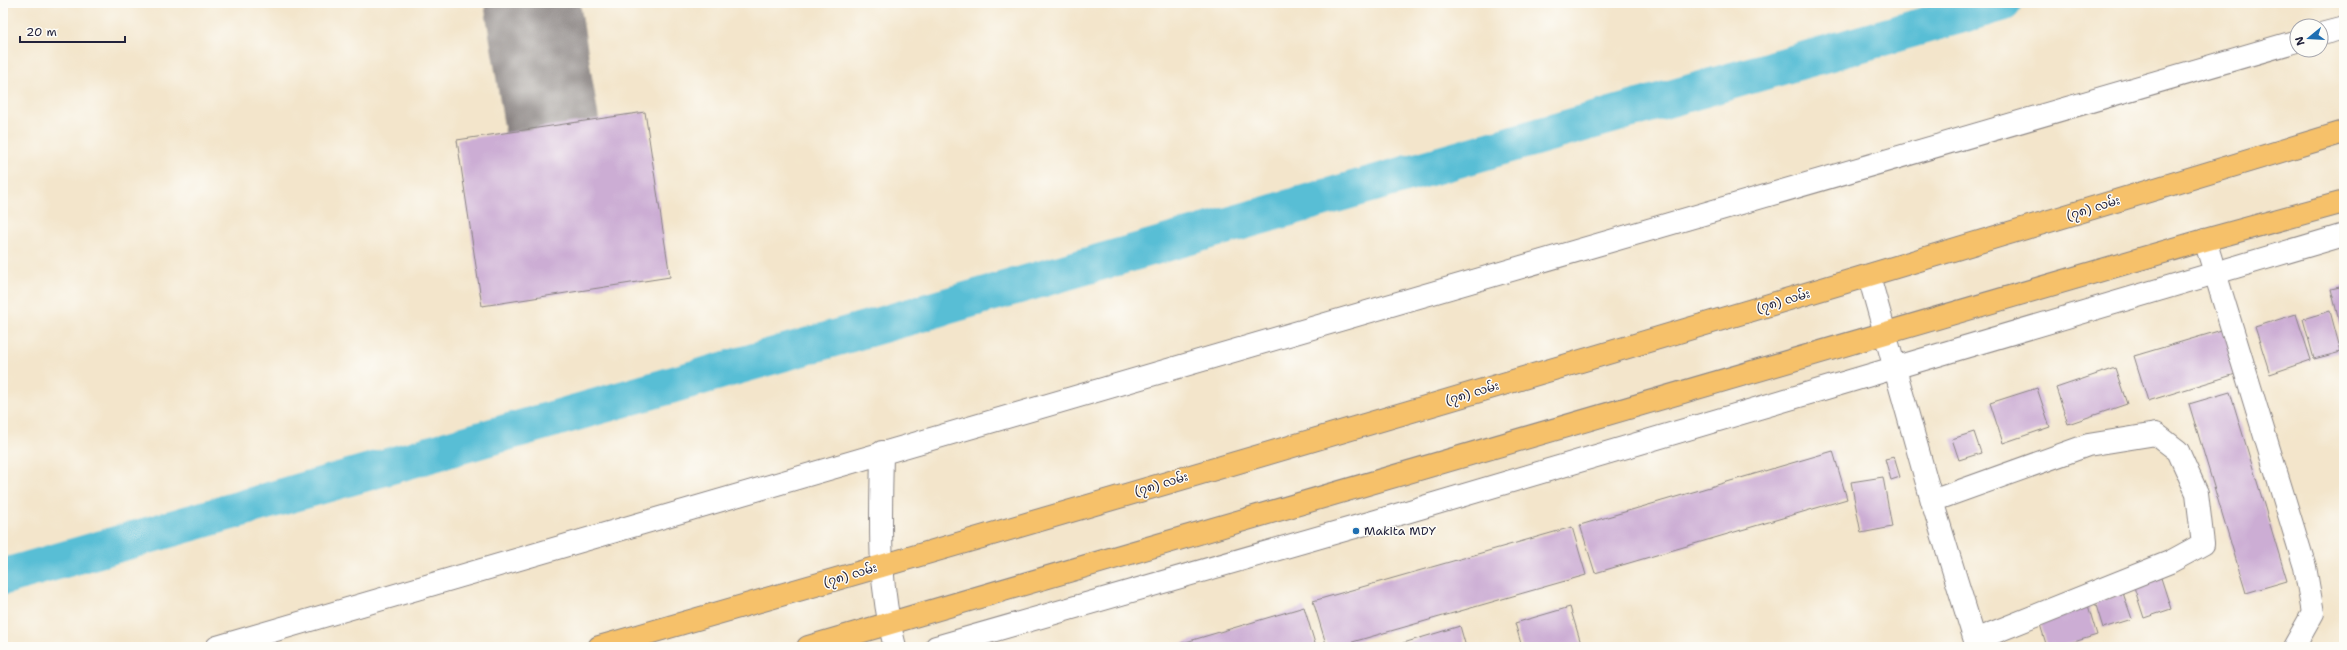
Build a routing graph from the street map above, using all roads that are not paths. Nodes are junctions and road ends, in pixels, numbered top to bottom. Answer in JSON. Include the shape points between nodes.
{"nodes":[{"id":1,"x":2344,"y":28,"type":"edge"},
{"id":2,"x":2329,"y":32,"type":"edge"},
{"id":3,"x":2289,"y":43,"type":"edge"},
{"id":4,"x":2344,"y":132,"type":"edge"},
{"id":5,"x":2344,"y":202,"type":"edge"},
{"id":6,"x":2344,"y":235,"type":"edge"},
{"id":7,"x":2206,"y":240,"type":"junction"},
{"id":8,"x":2215,"y":272,"type":"junction"},
{"id":9,"x":1869,"y":276,"type":"junction"},
{"id":10,"x":1884,"y":334,"type":"junction"},
{"id":11,"x":1893,"y":367,"type":"junction"},
{"id":12,"x":882,"y":452,"type":"junction"},
{"id":13,"x":1932,"y":501,"type":"junction"},
{"id":14,"x":880,"y":567,"type":"junction"},
{"id":15,"x":889,"y":624,"type":"junction"},
{"id":16,"x":1976,"y":643,"type":"edge"},
{"id":17,"x":217,"y":647,"type":"edge"},
{"id":18,"x":599,"y":647,"type":"edge"},
{"id":19,"x":808,"y":647,"type":"edge"},
{"id":20,"x":895,"y":647,"type":"edge"},
{"id":21,"x":936,"y":647,"type":"edge"},
{"id":22,"x":2294,"y":647,"type":"edge"}],
"edges":[{"from":1,"to":2,"type":"street"},
{"from":3,"to":12,"type":"street"},
{"from":4,"to":9,"type":"main road","name":"(၇၈) လမ်း"},
{"from":5,"to":7,"type":"main road"},
{"from":6,"to":8,"type":"street"},
{"from":7,"to":8,"type":"street"},
{"from":7,"to":10,"type":"main road"},
{"from":8,"to":11,"type":"street"},
{"from":8,"to":22,"type":"street","via":[[2305,567],[2313,613]]},
{"from":9,"to":10,"type":"street"},
{"from":9,"to":14,"type":"main road","name":"(၇၈) လမ်း"},
{"from":10,"to":11,"type":"street"},
{"from":10,"to":15,"type":"main road"},
{"from":11,"to":13,"type":"street"},
{"from":11,"to":21,"type":"street","via":[[1376,521]]},
{"from":12,"to":14,"type":"street"},
{"from":12,"to":17,"type":"street"},
{"from":13,"to":16,"type":"street"},
{"from":13,"to":16,"type":"street","via":[[2088,445],[2156,434],[2178,451],[2197,493],[2203,544],[2170,562]]},
{"from":14,"to":15,"type":"street"},
{"from":14,"to":18,"type":"main road","name":"(၇၈) လမ်း"},
{"from":15,"to":19,"type":"main road"},
{"from":15,"to":20,"type":"street"}]}
